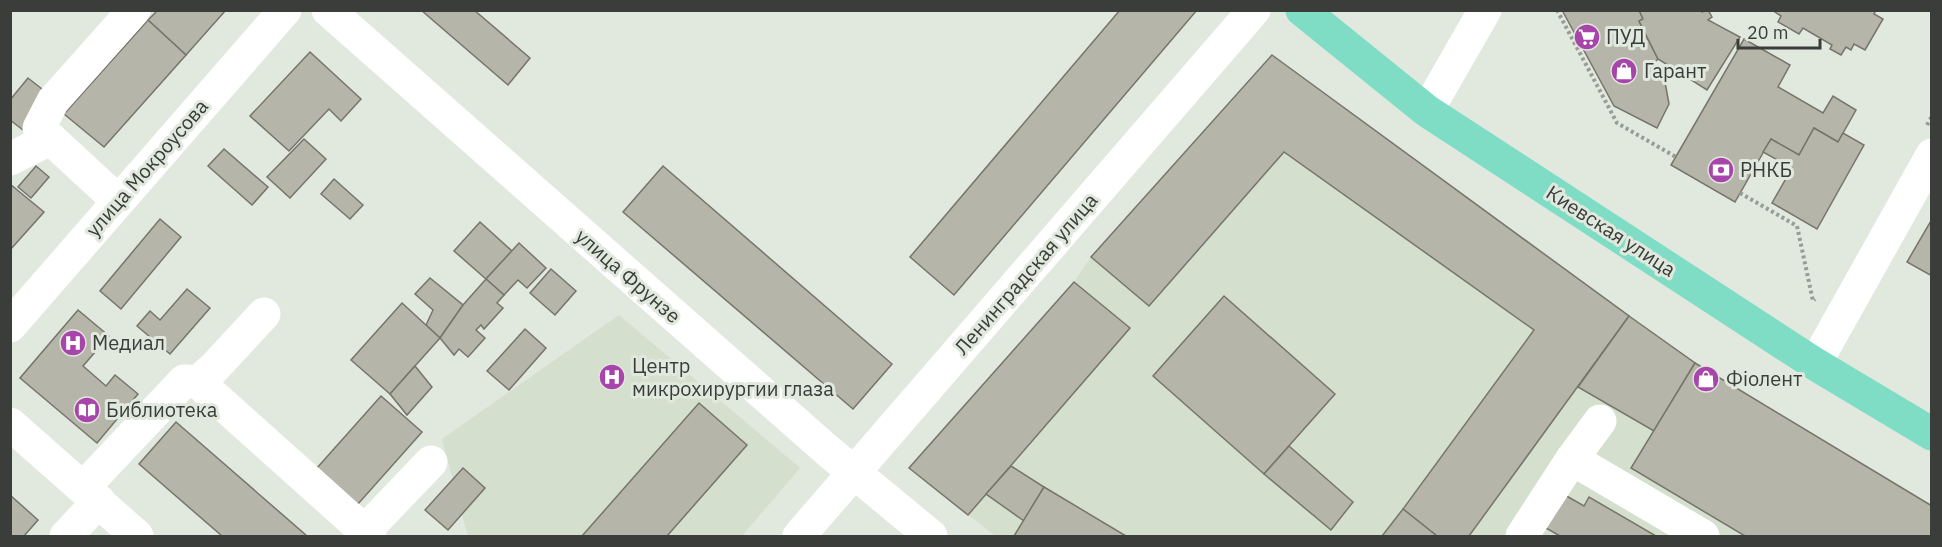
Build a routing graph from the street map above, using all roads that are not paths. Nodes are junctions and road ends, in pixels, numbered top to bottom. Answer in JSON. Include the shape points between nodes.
{"nodes":[{"id":1,"x":134,"y":10,"type":"edge"},
{"id":2,"x":285,"y":10,"type":"edge"},
{"id":3,"x":328,"y":10,"type":"edge"},
{"id":4,"x":1254,"y":10,"type":"edge"},
{"id":5,"x":1485,"y":10,"type":"edge"},
{"id":6,"x":1312,"y":14,"type":"edge"},
{"id":7,"x":1427,"y":111,"type":"junction"},
{"id":8,"x":50,"y":138,"type":"junction"},
{"id":9,"x":1929,"y":141,"type":"edge"},
{"id":10,"x":10,"y":159,"type":"edge"},
{"id":11,"x":118,"y":201,"type":"junction"},
{"id":12,"x":264,"y":314,"type":"dead end"},
{"id":13,"x":10,"y":326,"type":"edge"},
{"id":14,"x":1815,"y":364,"type":"junction"},
{"id":15,"x":198,"y":382,"type":"junction"},
{"id":16,"x":1600,"y":421,"type":"dead end"},
{"id":17,"x":10,"y":423,"type":"edge"},
{"id":18,"x":1932,"y":434,"type":"edge"},
{"id":19,"x":1572,"y":459,"type":"junction"},
{"id":20,"x":431,"y":462,"type":"dead end"},
{"id":21,"x":855,"y":473,"type":"junction"},
{"id":22,"x":91,"y":494,"type":"junction"},
{"id":23,"x":367,"y":534,"type":"edge"},
{"id":24,"x":66,"y":537,"type":"edge"},
{"id":25,"x":137,"y":537,"type":"edge"},
{"id":26,"x":799,"y":537,"type":"edge"},
{"id":27,"x":931,"y":537,"type":"edge"},
{"id":28,"x":1522,"y":537,"type":"edge"},
{"id":29,"x":1703,"y":537,"type":"edge"}],
"edges":[{"from":1,"to":8,"type":"street","via":[[53,101],[39,128]]},
{"from":2,"to":11,"type":"street","name":"улица Мокроусова"},
{"from":3,"to":21,"type":"street","name":"улица Фрунзе"},
{"from":4,"to":21,"type":"street","name":"Ленинградская улица"},
{"from":5,"to":7,"type":"street"},
{"from":6,"to":7,"type":"main road","name":"Киевская улица"},
{"from":7,"to":14,"type":"main road","name":"Киевская улица"},
{"from":8,"to":10,"type":"street"},
{"from":8,"to":11,"type":"street"},
{"from":9,"to":14,"type":"street"},
{"from":11,"to":13,"type":"street","name":"улица Мокроусова"},
{"from":12,"to":15,"type":"street"},
{"from":14,"to":18,"type":"main road","name":"Киевская улица"},
{"from":15,"to":22,"type":"street","via":[[184,381]]},
{"from":15,"to":23,"type":"street"},
{"from":16,"to":19,"type":"street"},
{"from":17,"to":22,"type":"street"},
{"from":19,"to":28,"type":"street"},
{"from":19,"to":29,"type":"street"},
{"from":20,"to":23,"type":"street"},
{"from":21,"to":26,"type":"street","name":"Ленинградская улица"},
{"from":21,"to":27,"type":"street","name":"улица Фрунзе"},
{"from":22,"to":24,"type":"street"},
{"from":22,"to":25,"type":"street"}]}
